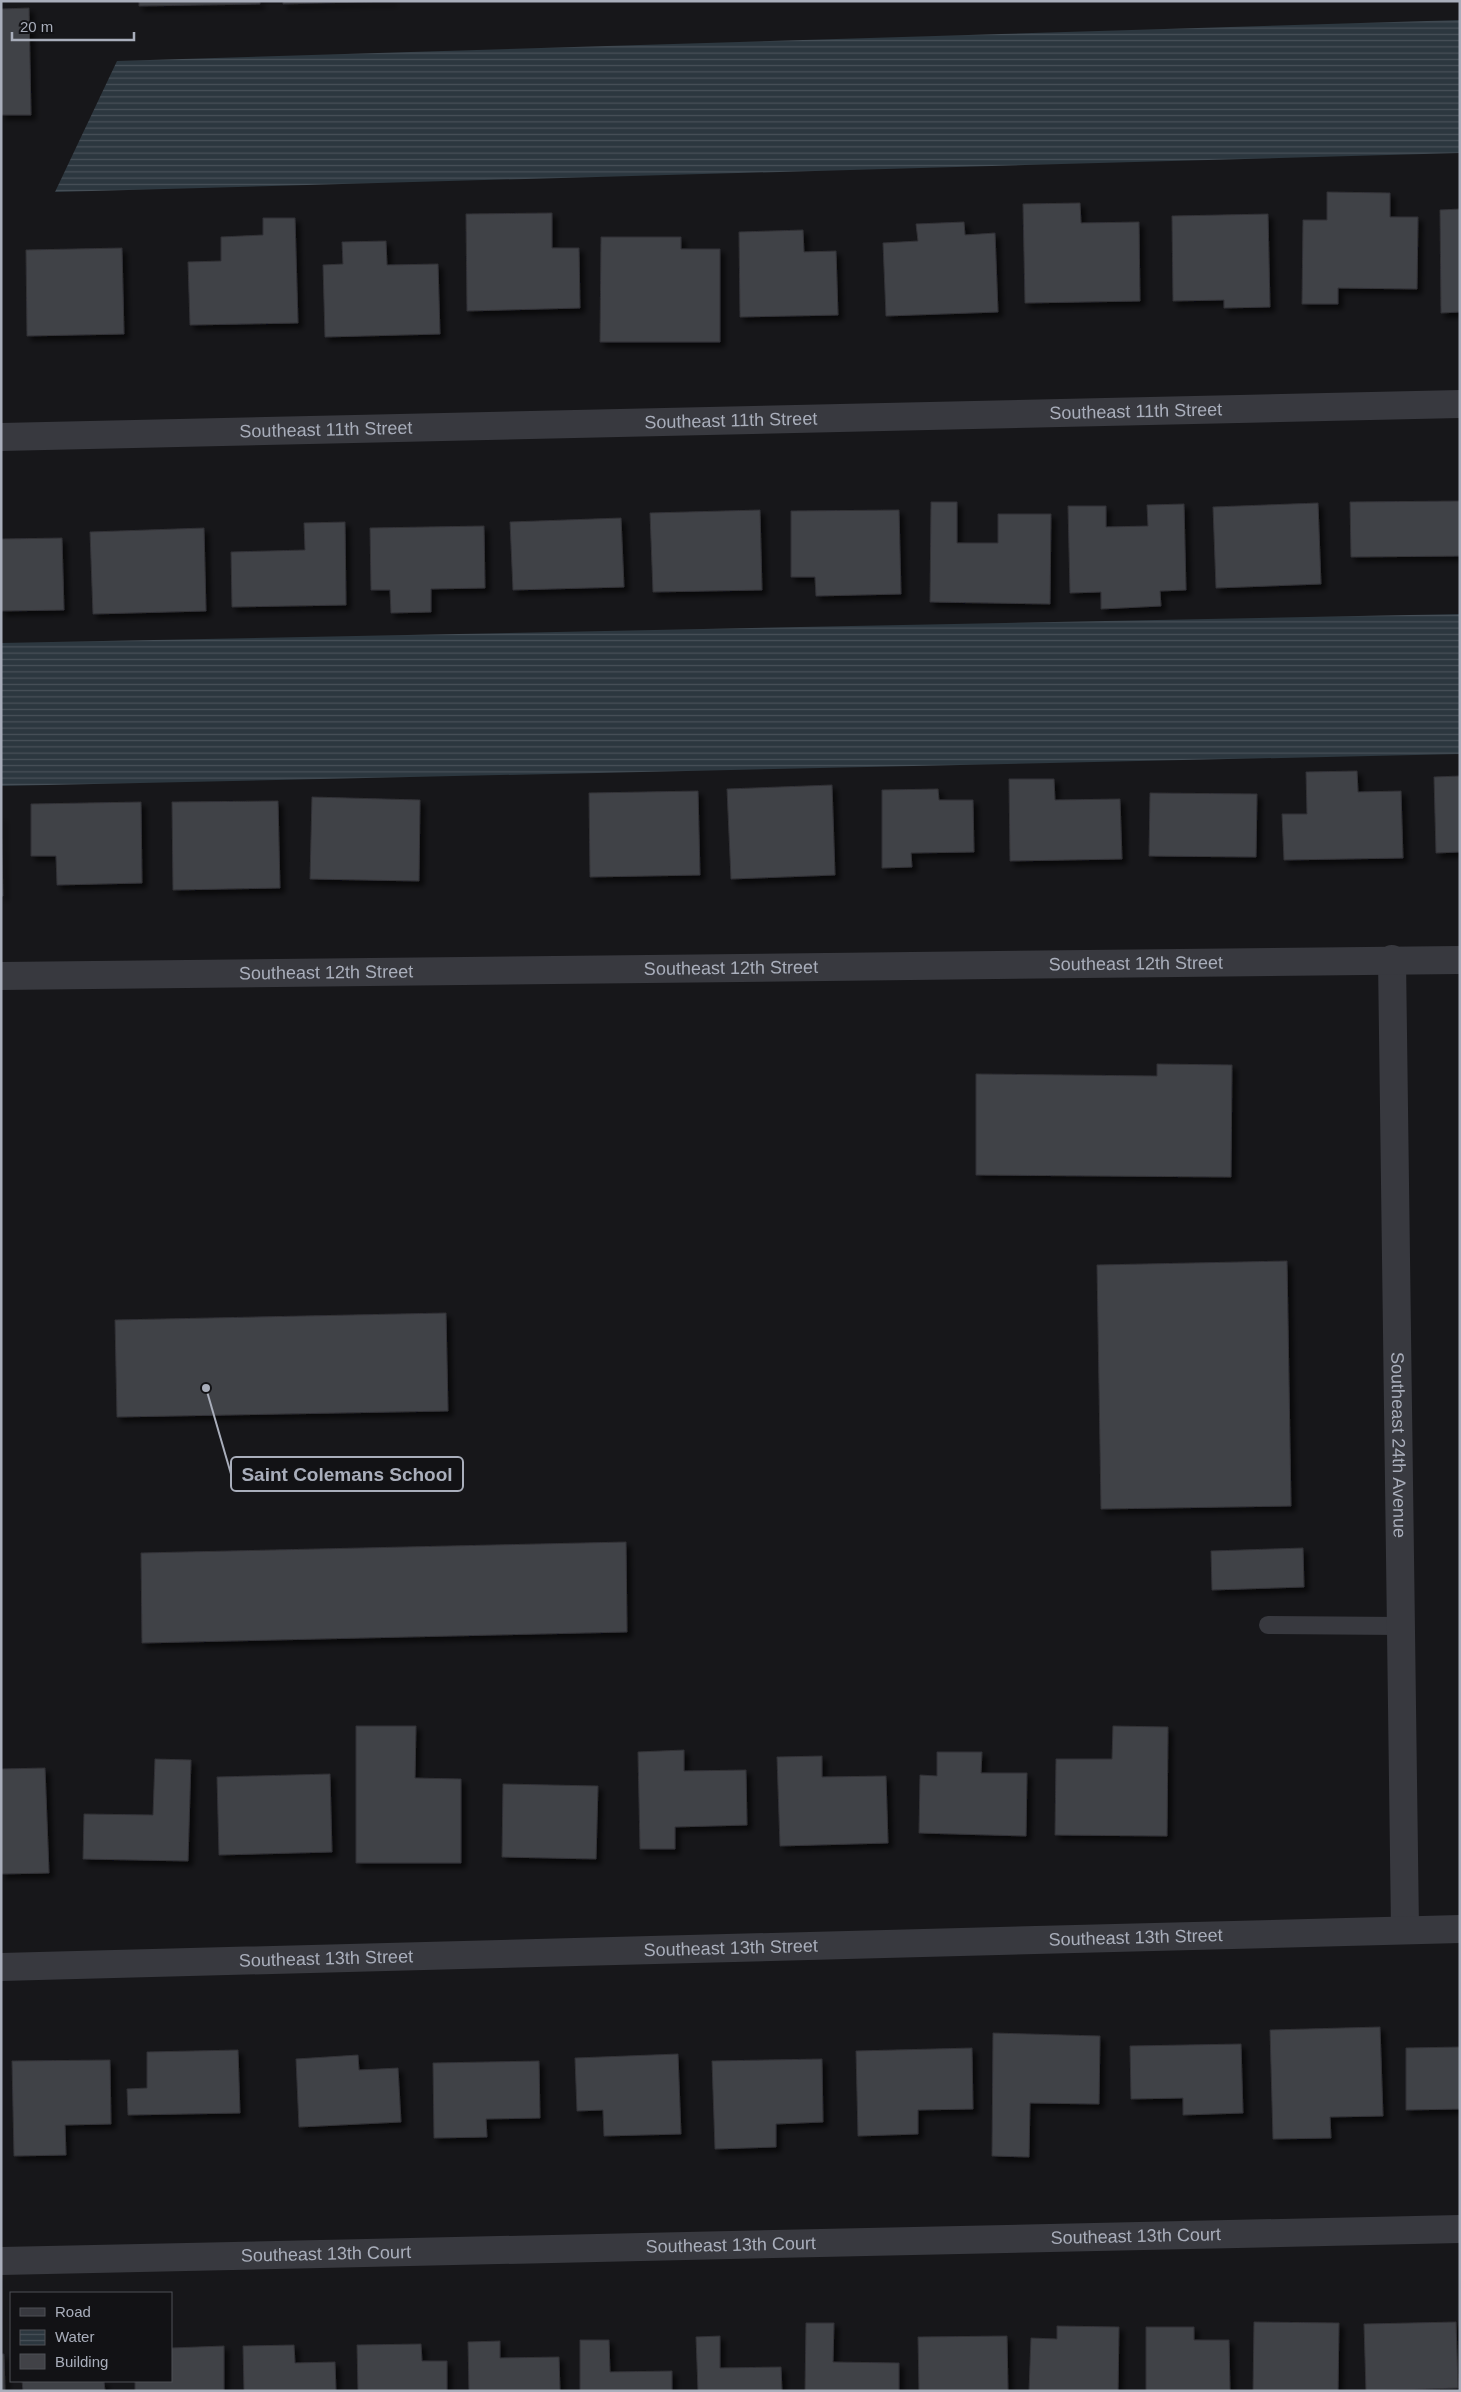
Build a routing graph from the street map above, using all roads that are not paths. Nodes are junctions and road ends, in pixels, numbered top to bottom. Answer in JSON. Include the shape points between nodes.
{"nodes":[{"id":1,"x":1460,"y":404,"type":"edge"},
{"id":2,"x":1,"y":437,"type":"edge"},
{"id":3,"x":1392,"y":959,"type":"junction"},
{"id":4,"x":1460,"y":960,"type":"edge"},
{"id":5,"x":1,"y":976,"type":"edge"},
{"id":6,"x":1268,"y":1625,"type":"dead end"},
{"id":7,"x":1400,"y":1626,"type":"junction"},
{"id":8,"x":1460,"y":1929,"type":"edge"},
{"id":9,"x":1404,"y":1930,"type":"junction"},
{"id":10,"x":1,"y":1967,"type":"edge"},
{"id":11,"x":1460,"y":2229,"type":"edge"},
{"id":12,"x":1,"y":2261,"type":"edge"}],
"edges":[{"from":1,"to":2,"type":"street","name":"Southeast 11th Street"},
{"from":3,"to":4,"type":"street","name":"Southeast 12th Street"},
{"from":3,"to":5,"type":"street","name":"Southeast 12th Street"},
{"from":3,"to":7,"type":"street","name":"Southeast 24th Avenue"},
{"from":6,"to":7,"type":"lane"},
{"from":7,"to":9,"type":"street","name":"Southeast 24th Avenue"},
{"from":8,"to":9,"type":"street","name":"Southeast 13th Street"},
{"from":9,"to":10,"type":"street","name":"Southeast 13th Street"},
{"from":11,"to":12,"type":"street","name":"Southeast 13th Court"}]}
